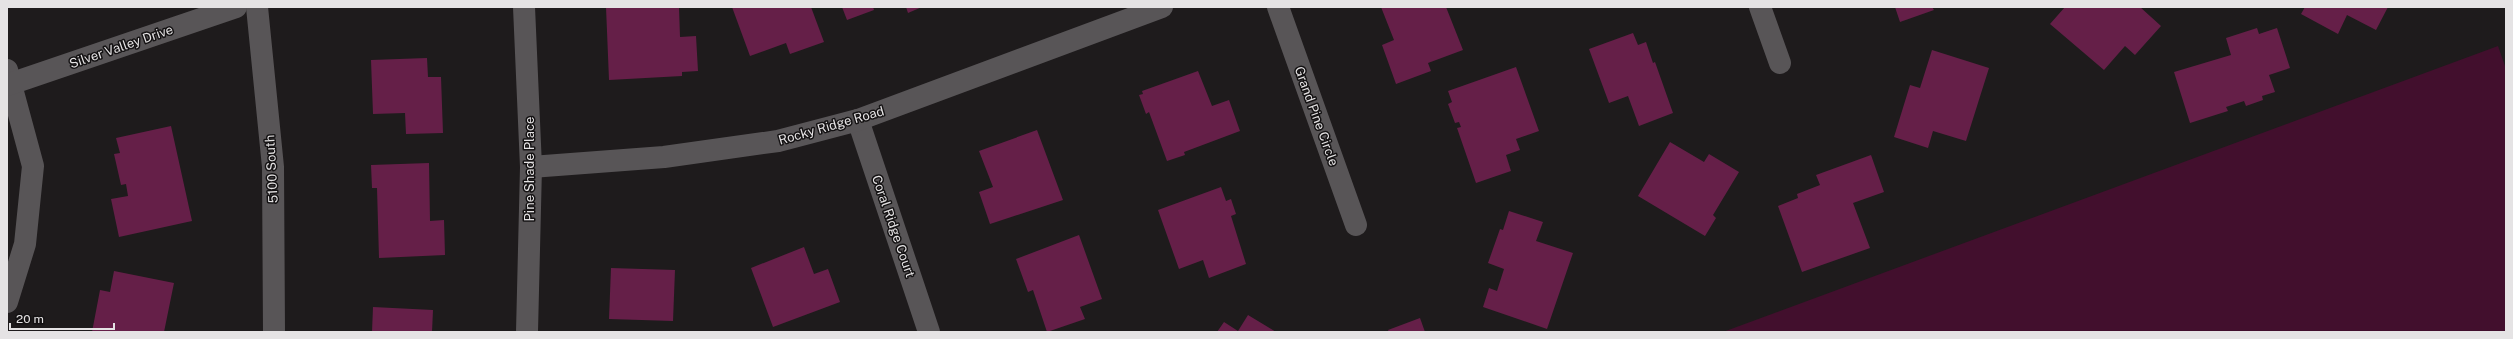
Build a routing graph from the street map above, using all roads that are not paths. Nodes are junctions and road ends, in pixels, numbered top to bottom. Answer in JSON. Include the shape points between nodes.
{"nodes":[{"id":1,"x":236,"y":7,"type":"edge"},
{"id":2,"x":257,"y":7,"type":"edge"},
{"id":3,"x":524,"y":7,"type":"edge"},
{"id":4,"x":1162,"y":7,"type":"edge"},
{"id":5,"x":1278,"y":7,"type":"edge"},
{"id":6,"x":1760,"y":7,"type":"edge"},
{"id":7,"x":1780,"y":63,"type":"dead end"},
{"id":8,"x":9,"y":79,"type":"edge"},
{"id":9,"x":858,"y":120,"type":"junction"},
{"id":10,"x":531,"y":167,"type":"junction"},
{"id":11,"x":1356,"y":225,"type":"dead end"},
{"id":12,"x":7,"y":302,"type":"edge"},
{"id":13,"x":274,"y":332,"type":"edge"},
{"id":14,"x":527,"y":332,"type":"edge"},
{"id":15,"x":929,"y":332,"type":"edge"}],
"edges":[{"from":1,"to":8,"type":"street","name":"Silver Valley Drive"},
{"from":2,"to":13,"type":"street","name":"5100 South","via":[[273,167]]},
{"from":3,"to":10,"type":"street","name":"Pine Shade Place"},
{"from":4,"to":9,"type":"street","name":"Rocky Ridge Road"},
{"from":5,"to":11,"type":"street","name":"Grand Pine Circle"},
{"from":6,"to":7,"type":"street"},
{"from":8,"to":12,"type":"street","via":[[33,166],[25,244]]},
{"from":9,"to":10,"type":"street","name":"Rocky Ridge Road","via":[[778,141],[664,157]]},
{"from":9,"to":15,"type":"street","name":"Coral Ridge Court"},
{"from":10,"to":14,"type":"street","name":"Pine Shade Place"}]}
